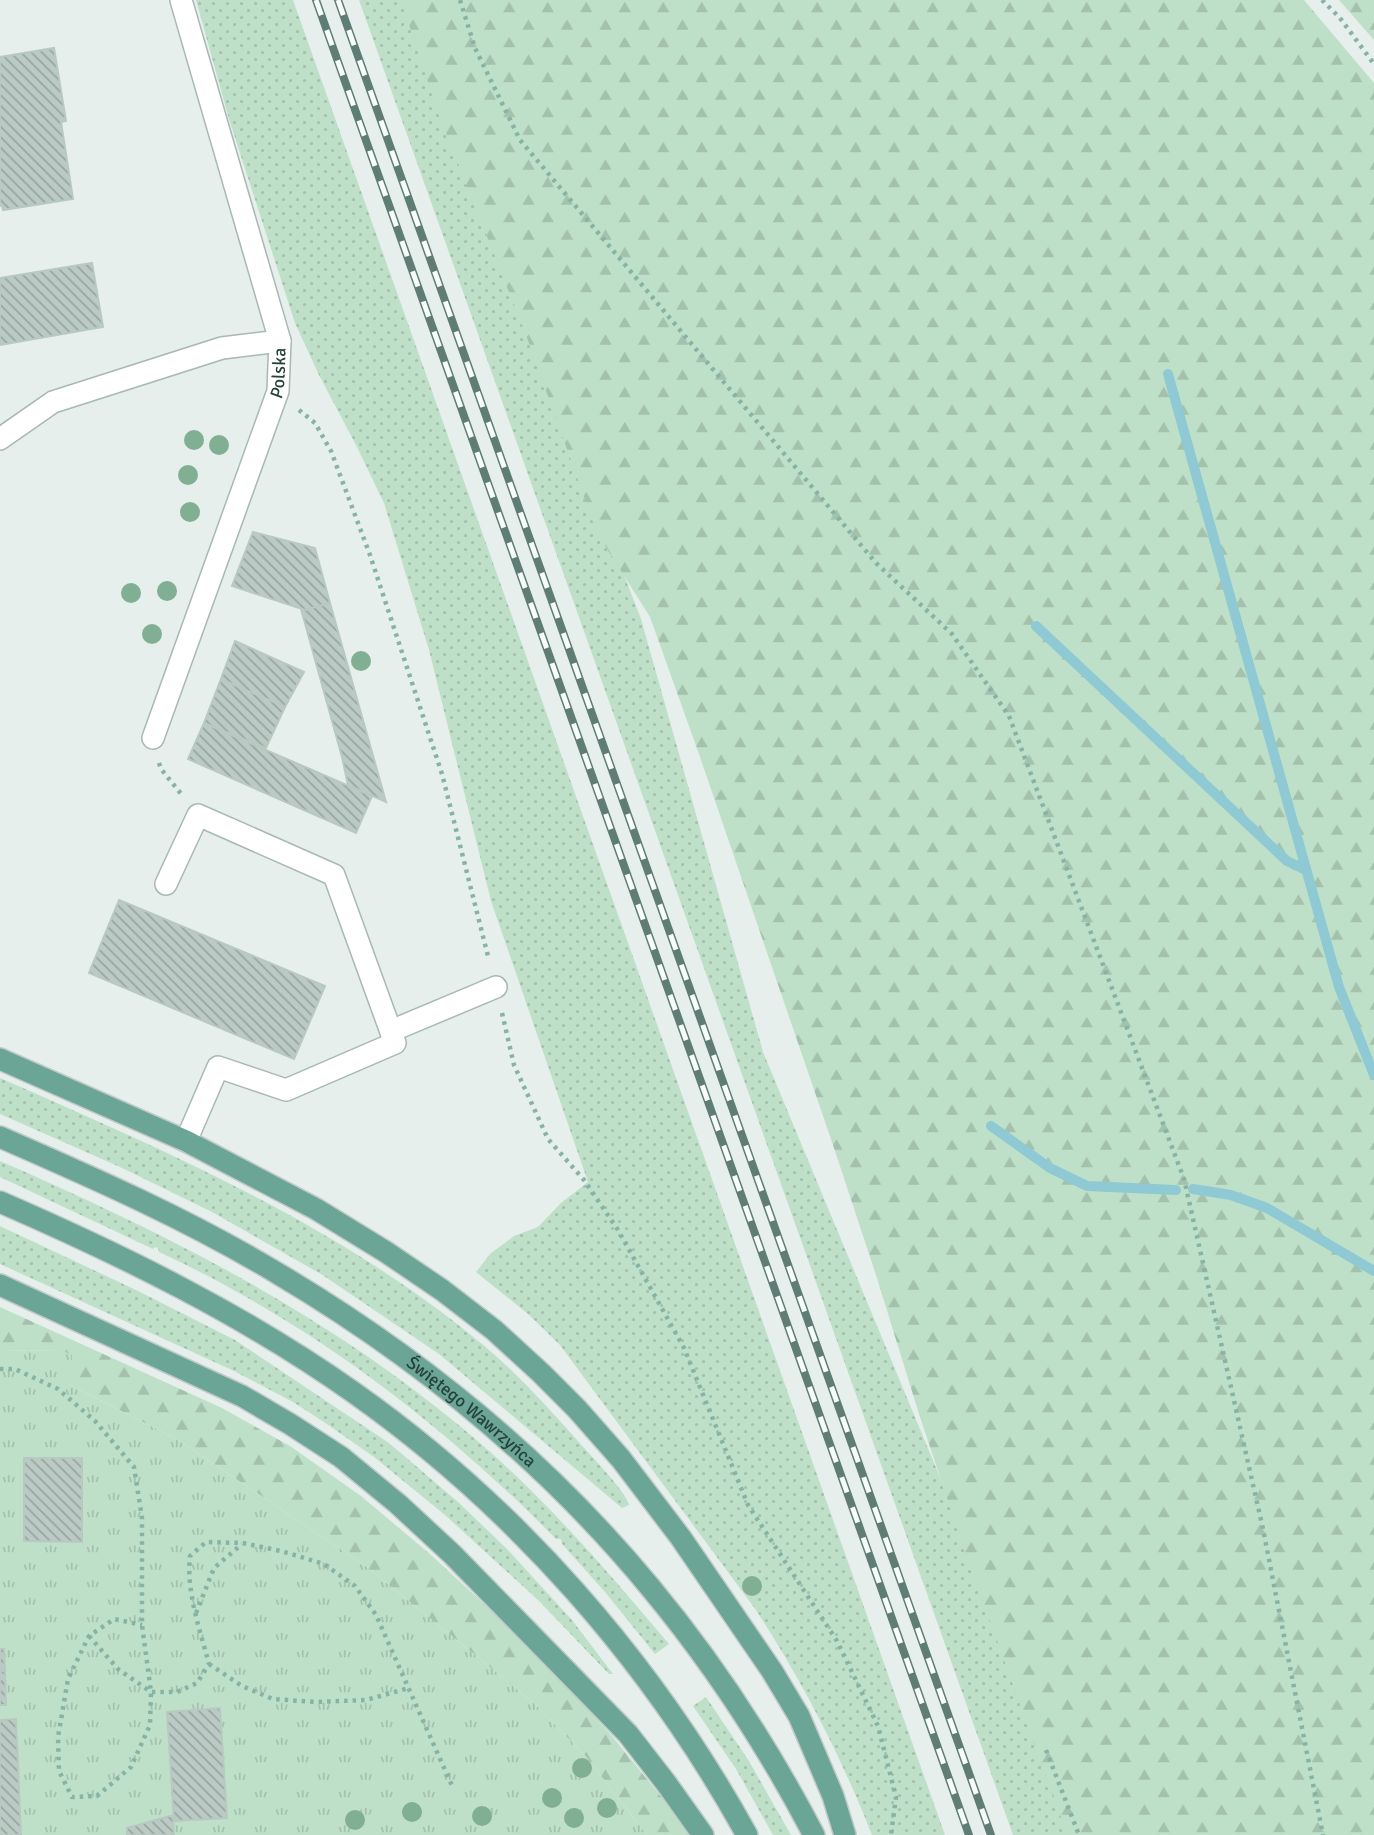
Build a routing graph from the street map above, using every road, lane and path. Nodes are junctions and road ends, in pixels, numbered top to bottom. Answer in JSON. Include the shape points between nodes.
{"nodes":[{"id":1,"x":181,"y":0,"type":"edge"},
{"id":2,"x":460,"y":0,"type":"edge"},
{"id":3,"x":1322,"y":0,"type":"edge"},
{"id":4,"x":1374,"y":64,"type":"edge"},
{"id":5,"x":280,"y":341,"type":"junction"},
{"id":6,"x":278,"y":391,"type":"junction"},
{"id":7,"x":0,"y":439,"type":"edge"},
{"id":8,"x":153,"y":738,"type":"joint"},
{"id":9,"x":198,"y":815,"type":"junction"},
{"id":10,"x":166,"y":884,"type":"dead end"},
{"id":11,"x":496,"y":987,"type":"junction"},
{"id":12,"x":391,"y":1031,"type":"junction"},
{"id":13,"x":0,"y":1059,"type":"edge"},
{"id":14,"x":0,"y":1136,"type":"edge"},
{"id":15,"x":186,"y":1141,"type":"junction"},
{"id":16,"x":0,"y":1202,"type":"edge"},
{"id":17,"x":0,"y":1285,"type":"edge"},
{"id":18,"x":0,"y":1369,"type":"edge"},
{"id":19,"x":243,"y":1543,"type":"junction"},
{"id":20,"x":196,"y":1613,"type":"junction"},
{"id":21,"x":142,"y":1625,"type":"junction"},
{"id":22,"x":89,"y":1636,"type":"junction"},
{"id":23,"x":209,"y":1664,"type":"junction"},
{"id":24,"x":409,"y":1688,"type":"junction"},
{"id":25,"x":151,"y":1692,"type":"junction"},
{"id":26,"x":1046,"y":1750,"type":"dead end"},
{"id":27,"x":453,"y":1788,"type":"dead end"},
{"id":28,"x":703,"y":1835,"type":"edge"},
{"id":29,"x":747,"y":1835,"type":"edge"},
{"id":30,"x":814,"y":1835,"type":"edge"},
{"id":31,"x":845,"y":1835,"type":"edge"},
{"id":32,"x":891,"y":1835,"type":"edge"},
{"id":33,"x":1079,"y":1835,"type":"edge"},
{"id":34,"x":1324,"y":1835,"type":"edge"}],
"edges":[{"from":1,"to":5,"type":"street","name":"Polska"},
{"from":2,"to":34,"type":"path","via":[[475,48],[520,140],[876,563],[952,634],[1009,716],[1184,1179],[1263,1529]]},
{"from":3,"to":4,"type":"path"},
{"from":5,"to":6,"type":"street","name":"Polska"},
{"from":5,"to":7,"type":"street","via":[[222,348],[52,402]]},
{"from":6,"to":8,"type":"street","name":"Polska"},
{"from":6,"to":11,"type":"path","via":[[314,423],[331,451],[370,555],[442,774]]},
{"from":8,"to":9,"type":"path","via":[[161,769]]},
{"from":9,"to":10,"type":"street"},
{"from":9,"to":12,"type":"street","via":[[334,875]]},
{"from":11,"to":12,"type":"street"},
{"from":11,"to":32,"type":"path","via":[[514,1065],[548,1139],[584,1180],[618,1230],[684,1348],[748,1505],[837,1642],[878,1726],[896,1797]]},
{"from":12,"to":15,"type":"street","via":[[395,1043],[286,1090],[218,1068]]},
{"from":13,"to":15,"type":"main road"},
{"from":14,"to":30,"type":"main road","name":"Świętego Wawrzyńca","via":[[211,1236],[276,1272],[417,1365],[532,1462],[650,1587],[704,1657],[759,1737]]},
{"from":15,"to":31,"type":"main road","via":[[316,1209],[442,1290],[494,1330],[577,1409],[674,1528],[772,1671],[799,1716]]},
{"from":16,"to":29,"type":"main road","via":[[132,1263],[242,1321],[353,1392],[449,1468],[539,1552],[634,1662],[697,1751]]},
{"from":17,"to":28,"type":"main road","via":[[242,1396],[341,1457],[452,1554],[628,1734]]},
{"from":18,"to":21,"type":"path","via":[[15,1369],[58,1389],[95,1421],[134,1467],[142,1518]]},
{"from":19,"to":20,"type":"path","via":[[215,1568]]},
{"from":19,"to":20,"type":"path","via":[[206,1542],[190,1556],[188,1573]]},
{"from":19,"to":24,"type":"path","via":[[324,1564],[355,1586],[376,1615]]},
{"from":20,"to":23,"type":"path"},
{"from":21,"to":22,"type":"path","via":[[114,1619]]},
{"from":21,"to":25,"type":"path"},
{"from":22,"to":25,"type":"path","via":[[118,1669]]},
{"from":22,"to":25,"type":"path","via":[[68,1679],[58,1737],[58,1771],[72,1797],[97,1796],[131,1767],[149,1725]]},
{"from":23,"to":24,"type":"path","via":[[273,1699],[366,1700]]},
{"from":23,"to":25,"type":"path","via":[[197,1683],[177,1692]]},
{"from":24,"to":27,"type":"path"},
{"from":26,"to":33,"type":"path"}]}
